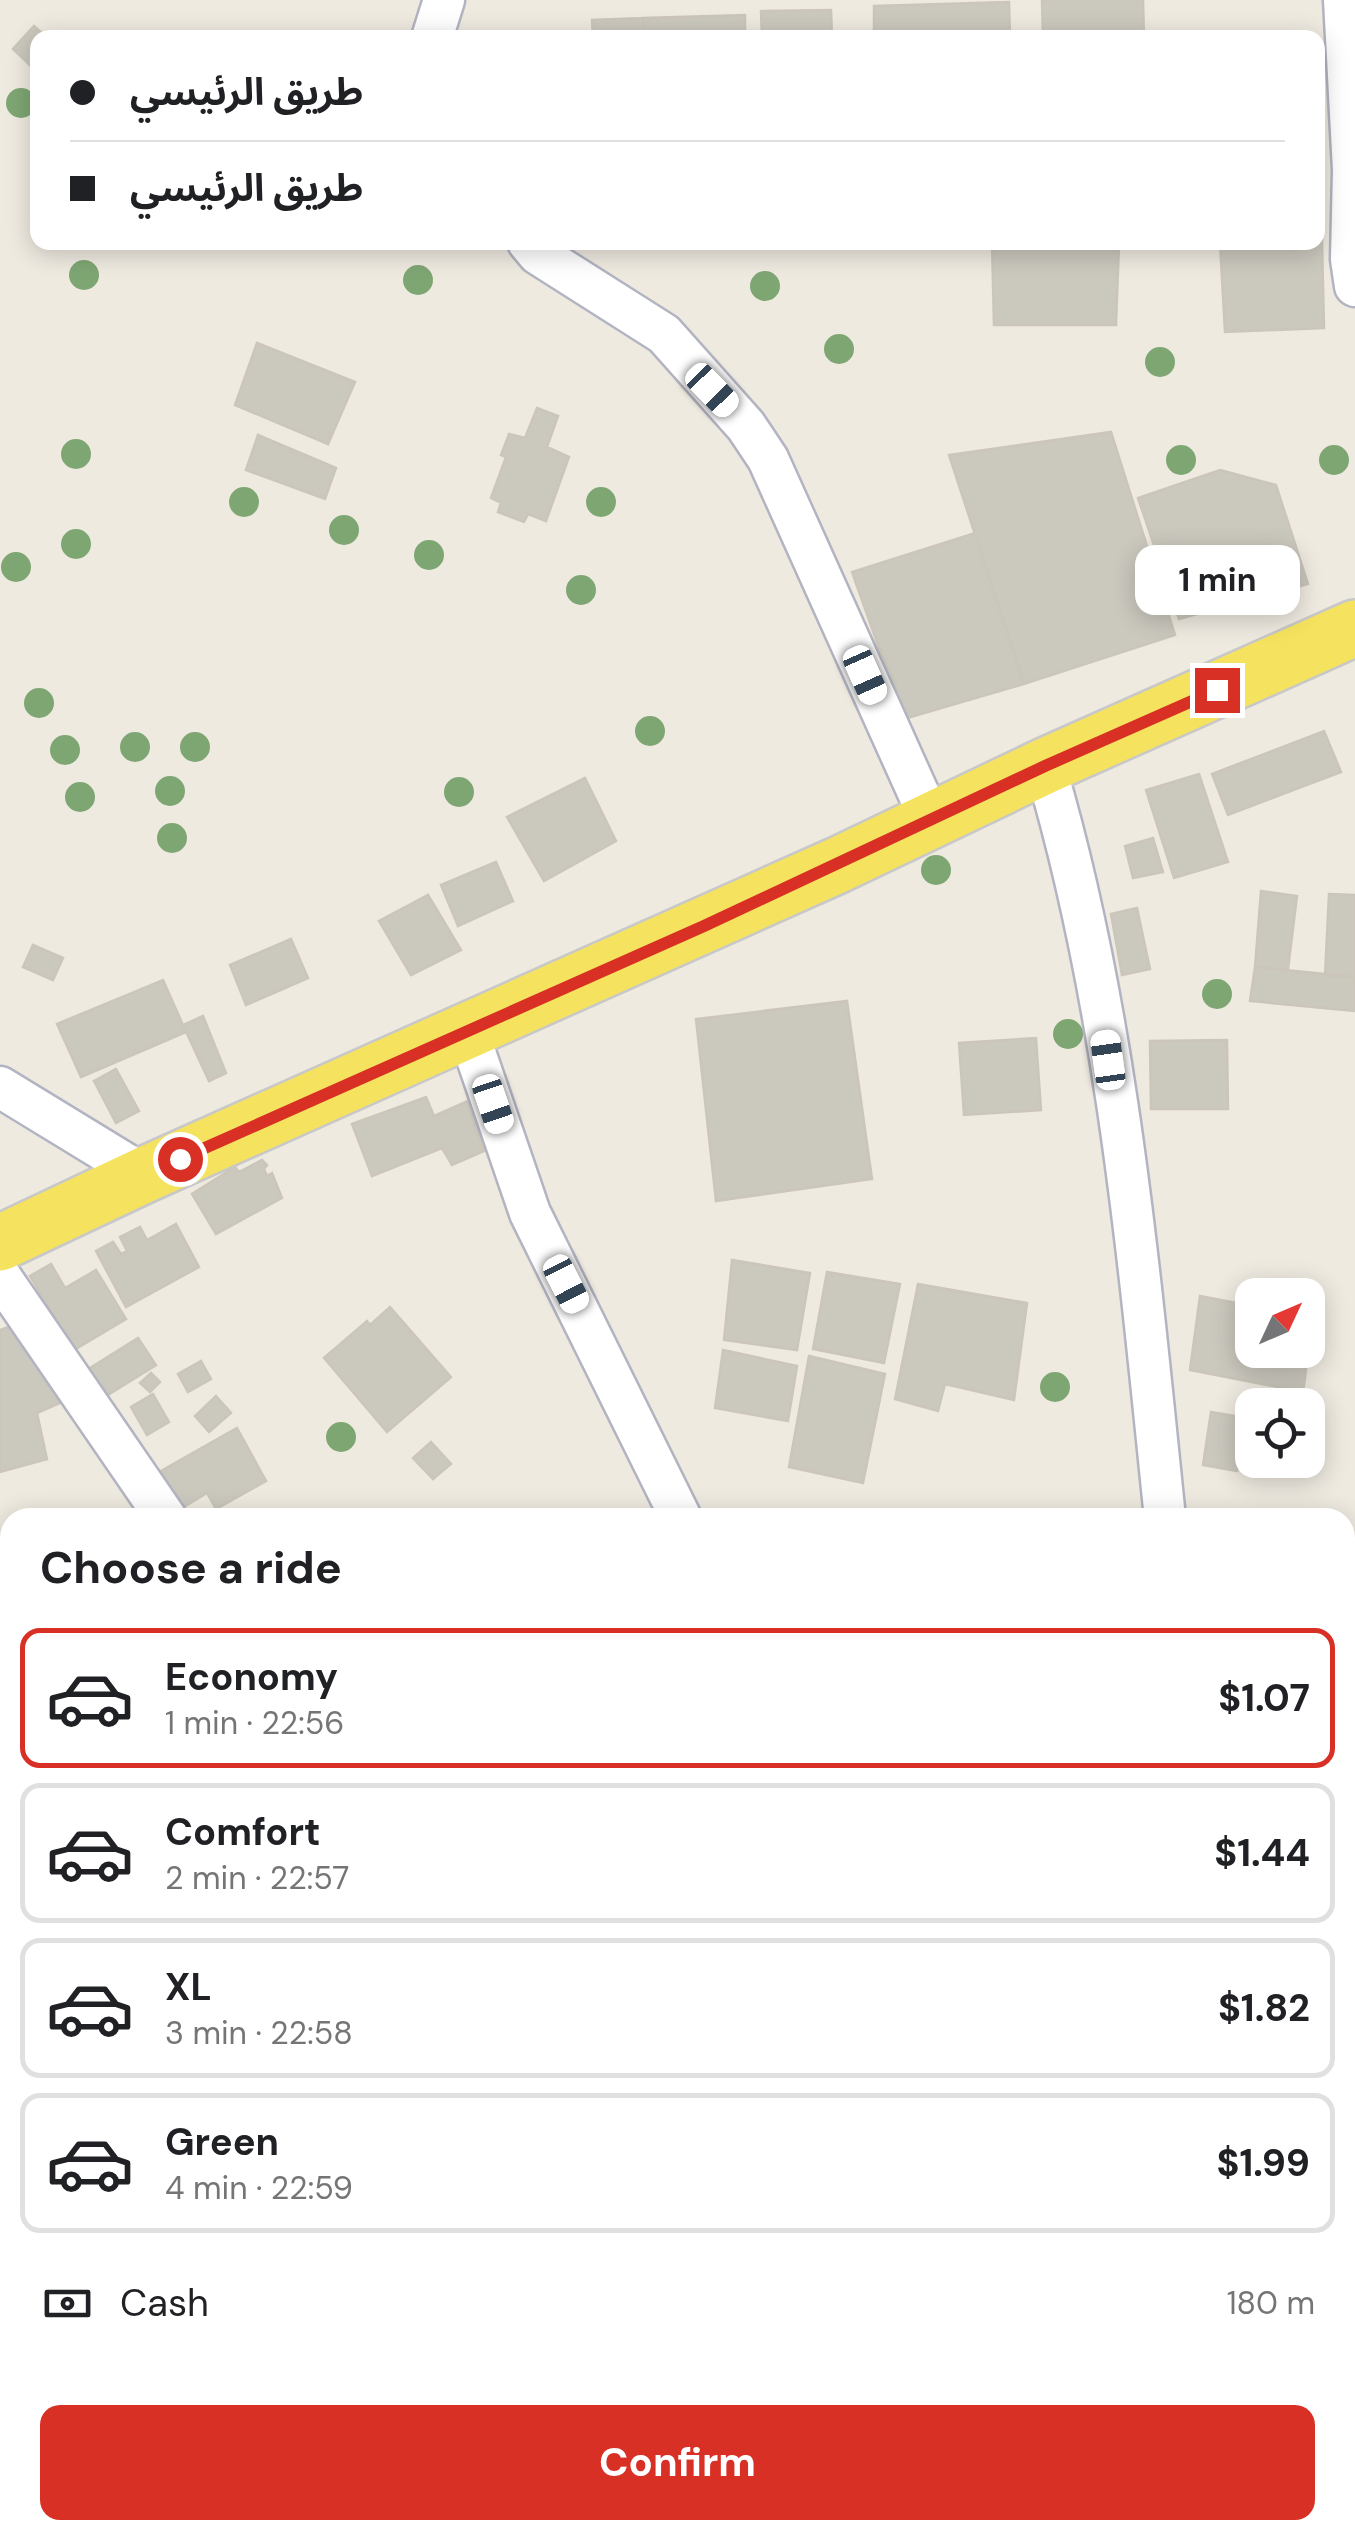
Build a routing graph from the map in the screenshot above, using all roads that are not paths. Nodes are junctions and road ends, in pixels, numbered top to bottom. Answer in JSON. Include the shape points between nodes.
{"nodes":[{"id":1,"x":444,"y":0,"type":"edge"},
{"id":2,"x":1344,"y":0,"type":"edge"},
{"id":3,"x":435,"y":30,"type":"edge"},
{"id":4,"x":538,"y":250,"type":"edge"},
{"id":5,"x":1355,"y":286,"type":"edge"},
{"id":6,"x":1355,"y":628,"type":"edge"},
{"id":7,"x":1045,"y":766,"type":"junction"},
{"id":8,"x":930,"y":819,"type":"junction"},
{"id":9,"x":468,"y":1032,"type":"junction"},
{"id":10,"x":0,"y":1087,"type":"edge"},
{"id":11,"x":144,"y":1175,"type":"junction"},
{"id":12,"x":0,"y":1244,"type":"edge"},
{"id":13,"x":0,"y":1276,"type":"edge"},
{"id":14,"x":159,"y":1508,"type":"edge"},
{"id":15,"x":675,"y":1508,"type":"edge"},
{"id":16,"x":1163,"y":1508,"type":"edge"}],
"edges":[{"from":1,"to":3,"type":"street"},
{"from":2,"to":5,"type":"street"},
{"from":4,"to":8,"type":"street","via":[[664,334],[746,426],[768,459]]},
{"from":6,"to":7,"type":"main road"},
{"from":7,"to":8,"type":"main road"},
{"from":7,"to":16,"type":"street","via":[[1093,953],[1140,1275]]},
{"from":8,"to":9,"type":"main road"},
{"from":9,"to":11,"type":"main road"},
{"from":9,"to":15,"type":"street","via":[[530,1213]]},
{"from":10,"to":11,"type":"street"},
{"from":11,"to":12,"type":"main road"},
{"from":13,"to":14,"type":"street"}]}
